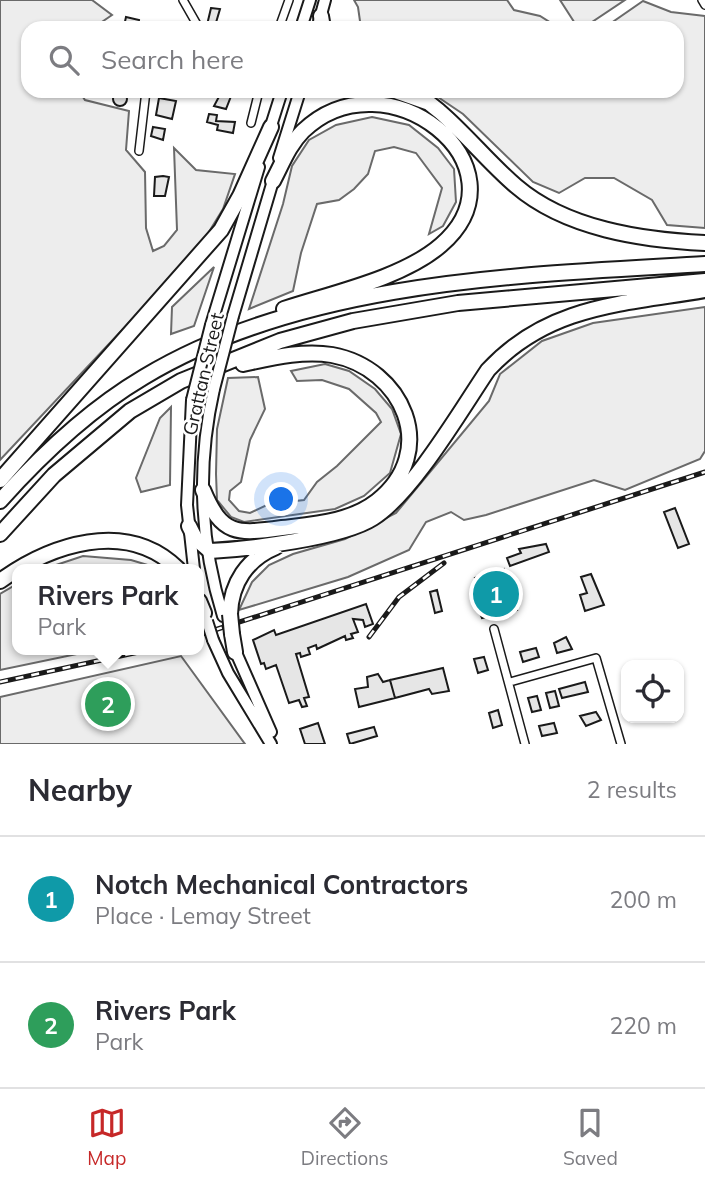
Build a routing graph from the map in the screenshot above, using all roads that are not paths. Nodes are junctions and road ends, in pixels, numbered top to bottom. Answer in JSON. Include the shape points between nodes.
{"nodes":[{"id":1,"x":183,"y":0,"type":"edge"},
{"id":2,"x":289,"y":0,"type":"edge"},
{"id":3,"x":310,"y":0,"type":"edge"},
{"id":4,"x":325,"y":0,"type":"edge"},
{"id":5,"x":702,"y":0,"type":"edge"},
{"id":6,"x":705,"y":5,"type":"edge"},
{"id":7,"x":195,"y":21,"type":"edge"},
{"id":8,"x":282,"y":21,"type":"edge"},
{"id":9,"x":303,"y":21,"type":"edge"},
{"id":10,"x":321,"y":21,"type":"edge"},
{"id":11,"x":145,"y":98,"type":"edge"},
{"id":12,"x":257,"y":98,"type":"edge"},
{"id":13,"x":280,"y":98,"type":"edge"},
{"id":14,"x":298,"y":98,"type":"edge"},
{"id":15,"x":415,"y":98,"type":"edge"},
{"id":16,"x":251,"y":123,"type":"dead end"},
{"id":17,"x":271,"y":128,"type":"junction"},
{"id":18,"x":139,"y":151,"type":"dead end"},
{"id":19,"x":273,"y":181,"type":"junction"},
{"id":20,"x":705,"y":243,"type":"edge"},
{"id":21,"x":705,"y":264,"type":"edge"},
{"id":22,"x":705,"y":281,"type":"edge"},
{"id":23,"x":705,"y":290,"type":"edge"},
{"id":24,"x":188,"y":354,"type":"junction"},
{"id":25,"x":181,"y":381,"type":"junction"},
{"id":26,"x":0,"y":480,"type":"edge"},
{"id":27,"x":203,"y":490,"type":"junction"},
{"id":28,"x":0,"y":501,"type":"edge"},
{"id":29,"x":190,"y":526,"type":"junction"},
{"id":30,"x":0,"y":534,"type":"edge"},
{"id":31,"x":304,"y":538,"type":"junction"},
{"id":32,"x":208,"y":550,"type":"junction"},
{"id":33,"x":29,"y":564,"type":"edge"},
{"id":34,"x":172,"y":564,"type":"edge"},
{"id":35,"x":194,"y":564,"type":"edge"},
{"id":36,"x":204,"y":615,"type":"edge"},
{"id":37,"x":226,"y":615,"type":"junction"},
{"id":38,"x":494,"y":629,"type":"dead end"},
{"id":39,"x":235,"y":652,"type":"joint"},
{"id":40,"x":510,"y":682,"type":"junction"},
{"id":41,"x":271,"y":744,"type":"edge"},
{"id":42,"x":277,"y":744,"type":"edge"},
{"id":43,"x":525,"y":744,"type":"edge"},
{"id":44,"x":621,"y":744,"type":"edge"}],
"edges":[{"from":1,"to":7,"type":"street"},
{"from":2,"to":8,"type":"street"},
{"from":3,"to":9,"type":"main road"},
{"from":4,"to":10,"type":"main road"},
{"from":5,"to":6,"type":"street"},
{"from":11,"to":18,"type":"street"},
{"from":12,"to":16,"type":"street"},
{"from":13,"to":17,"type":"main road","name":"Grattan Street"},
{"from":14,"to":19,"type":"main road","name":"Grattan Street"},
{"from":15,"to":20,"type":"highway","via":[[439,111],[516,186],[548,207],[635,236]]},
{"from":17,"to":26,"type":"highway","via":[[221,230]]},
{"from":17,"to":29,"type":"main road","name":"Grattan Street","bridge":true,"via":[[192,400],[187,467]]},
{"from":19,"to":24,"type":"highway","via":[[295,141],[315,122],[343,108],[384,104],[414,111],[442,131],[463,161],[469,192],[457,229],[415,263],[264,316]]},
{"from":19,"to":27,"type":"main road","name":"Grattan Street","bridge":true,"via":[[214,388],[203,457]]},
{"from":21,"to":24,"type":"highway","via":[[399,291],[287,318]]},
{"from":22,"to":25,"type":"highway","via":[[390,313],[316,329]]},
{"from":23,"to":31,"type":"highway","via":[[564,317],[532,333],[506,350],[488,370],[388,507],[354,528]]},
{"from":24,"to":28,"type":"highway","via":[[145,376],[97,410]]},
{"from":25,"to":27,"type":"highway","via":[[272,358],[329,354],[360,364],[378,376],[395,394],[408,421],[410,444],[401,474],[375,503],[347,517],[243,532],[218,519]]},
{"from":25,"to":30,"type":"highway","via":[[136,407],[85,447]]},
{"from":27,"to":32,"type":"main road","name":"Grattan Street"},
{"from":29,"to":32,"type":"highway"},
{"from":29,"to":35,"type":"main road","name":"Grattan Street"},
{"from":31,"to":32,"type":"highway"},
{"from":31,"to":37,"type":"highway","via":[[266,551],[245,567]]},
{"from":32,"to":37,"type":"main road","name":"Grattan Street"},
{"from":33,"to":34,"type":"highway","via":[[52,550],[89,542],[134,545]]},
{"from":36,"to":41,"type":"main road","bridge":true,"via":[[228,673]]},
{"from":37,"to":39,"type":"highway","bridge":true},
{"from":38,"to":40,"type":"street"},
{"from":39,"to":42,"type":"main road"},
{"from":40,"to":43,"type":"street"},
{"from":40,"to":44,"type":"street","via":[[596,658]]}]}
